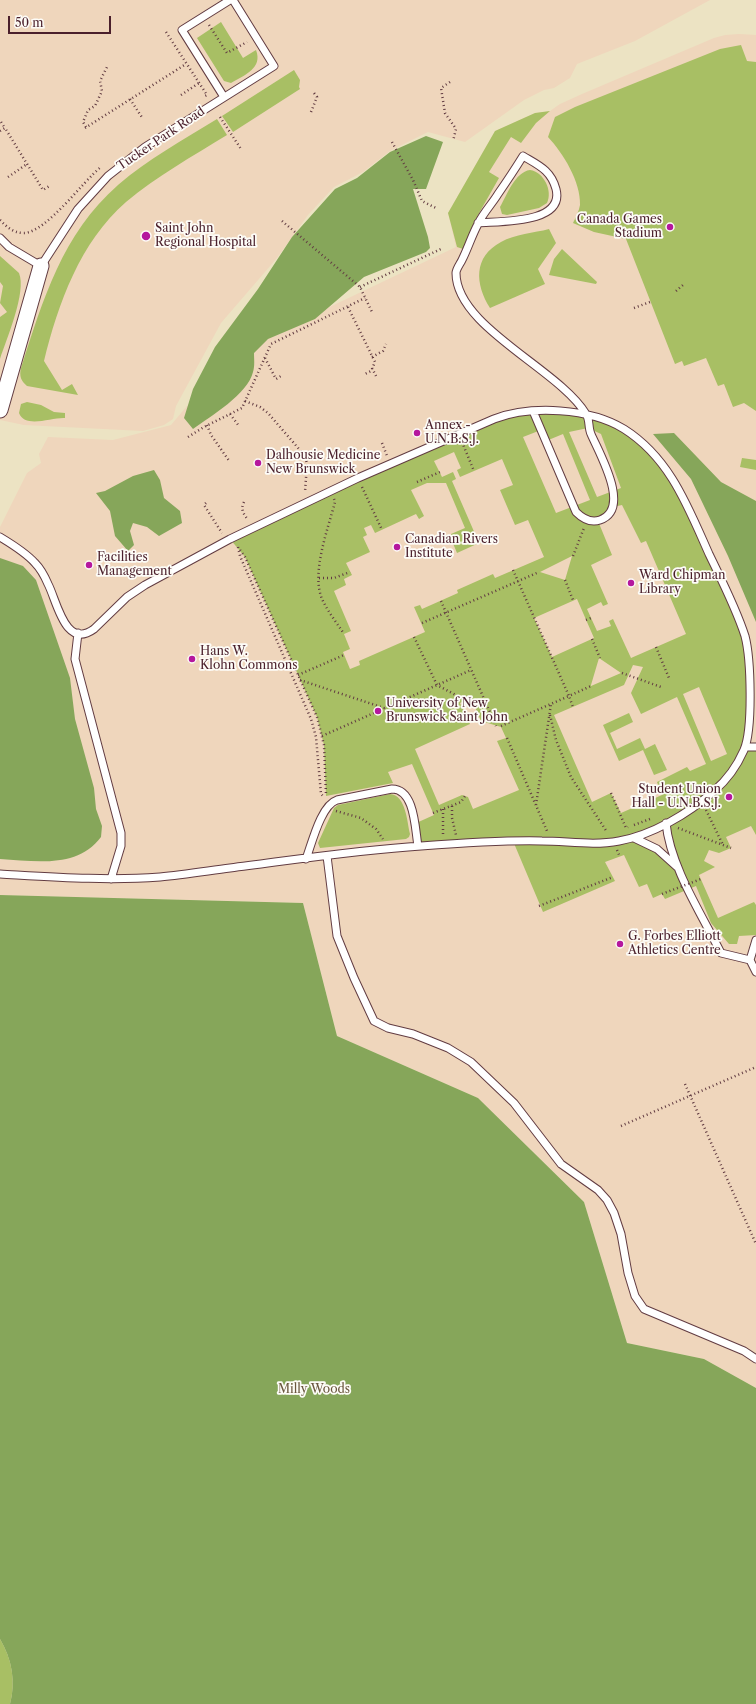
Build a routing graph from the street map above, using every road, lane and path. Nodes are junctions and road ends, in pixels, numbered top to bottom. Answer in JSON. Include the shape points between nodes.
{"nodes":[{"id":1,"x":230,"y":0,"type":"edge"},
{"id":2,"x":233,"y":0,"type":"edge"},
{"id":3,"x":209,"y":25,"type":"dead end"},
{"id":4,"x":166,"y":32,"type":"dead end"},
{"id":5,"x":251,"y":39,"type":"dead end"},
{"id":6,"x":186,"y":64,"type":"junction"},
{"id":7,"x":108,"y":65,"type":"dead end"},
{"id":8,"x":450,"y":82,"type":"dead end"},
{"id":9,"x":199,"y":83,"type":"junction"},
{"id":10,"x":314,"y":93,"type":"dead end"},
{"id":11,"x":180,"y":95,"type":"dead end"},
{"id":12,"x":207,"y":95,"type":"dead end"},
{"id":13,"x":224,"y":97,"type":"junction"},
{"id":14,"x":130,"y":100,"type":"junction"},
{"id":15,"x":311,"y":112,"type":"dead end"},
{"id":16,"x":220,"y":117,"type":"dead end"},
{"id":17,"x":143,"y":119,"type":"dead end"},
{"id":18,"x":1,"y":122,"type":"edge"},
{"id":19,"x":5,"y":128,"type":"junction"},
{"id":20,"x":0,"y":131,"type":"edge"},
{"id":21,"x":453,"y":141,"type":"dead end"},
{"id":22,"x":392,"y":142,"type":"dead end"},
{"id":23,"x":241,"y":148,"type":"dead end"},
{"id":24,"x":27,"y":164,"type":"junction"},
{"id":25,"x":8,"y":177,"type":"dead end"},
{"id":26,"x":51,"y":185,"type":"dead end"},
{"id":27,"x":436,"y":208,"type":"dead end"},
{"id":28,"x":282,"y":221,"type":"dead end"},
{"id":29,"x":478,"y":223,"type":"junction"},
{"id":30,"x":0,"y":238,"type":"edge"},
{"id":31,"x":443,"y":248,"type":"dead end"},
{"id":32,"x":41,"y":266,"type":"junction"},
{"id":33,"x":683,"y":286,"type":"dead end"},
{"id":34,"x":360,"y":287,"type":"junction"},
{"id":35,"x":676,"y":291,"type":"dead end"},
{"id":36,"x":365,"y":298,"type":"junction"},
{"id":37,"x":650,"y":302,"type":"dead end"},
{"id":38,"x":348,"y":307,"type":"junction"},
{"id":39,"x":634,"y":308,"type":"dead end"},
{"id":40,"x":372,"y":312,"type":"dead end"},
{"id":41,"x":386,"y":344,"type":"dead end"},
{"id":42,"x":372,"y":357,"type":"junction"},
{"id":43,"x":265,"y":358,"type":"junction"},
{"id":44,"x":372,"y":368,"type":"junction"},
{"id":45,"x":365,"y":374,"type":"dead end"},
{"id":46,"x":281,"y":376,"type":"dead end"},
{"id":47,"x":376,"y":376,"type":"dead end"},
{"id":48,"x":245,"y":401,"type":"junction"},
{"id":49,"x":0,"y":410,"type":"edge"},
{"id":50,"x":533,"y":411,"type":"junction"},
{"id":51,"x":230,"y":414,"type":"junction"},
{"id":52,"x":587,"y":415,"type":"junction"},
{"id":53,"x":207,"y":425,"type":"junction"},
{"id":54,"x":239,"y":426,"type":"dead end"},
{"id":55,"x":459,"y":434,"type":"junction"},
{"id":56,"x":188,"y":437,"type":"dead end"},
{"id":57,"x":230,"y":462,"type":"dead end"},
{"id":58,"x":474,"y":471,"type":"dead end"},
{"id":59,"x":440,"y":472,"type":"dead end"},
{"id":60,"x":358,"y":478,"type":"junction"},
{"id":61,"x":417,"y":482,"type":"dead end"},
{"id":62,"x":331,"y":491,"type":"junction"},
{"id":63,"x":244,"y":502,"type":"dead end"},
{"id":64,"x":206,"y":503,"type":"dead end"},
{"id":65,"x":305,"y":503,"type":"junction"},
{"id":66,"x":245,"y":515,"type":"dead end"},
{"id":67,"x":587,"y":520,"type":"junction"},
{"id":68,"x":382,"y":530,"type":"dead end"},
{"id":69,"x":0,"y":537,"type":"edge"},
{"id":70,"x":230,"y":539,"type":"junction"},
{"id":71,"x":238,"y":548,"type":"junction"},
{"id":72,"x":573,"y":556,"type":"dead end"},
{"id":73,"x":513,"y":570,"type":"dead end"},
{"id":74,"x":350,"y":572,"type":"dead end"},
{"id":75,"x":540,"y":572,"type":"dead end"},
{"id":76,"x":319,"y":578,"type":"junction"},
{"id":77,"x":565,"y":580,"type":"dead end"},
{"id":78,"x":518,"y":582,"type":"junction"},
{"id":79,"x":573,"y":600,"type":"dead end"},
{"id":80,"x":440,"y":601,"type":"dead end"},
{"id":81,"x":446,"y":613,"type":"junction"},
{"id":82,"x":591,"y":618,"type":"dead end"},
{"id":83,"x":586,"y":620,"type":"dead end"},
{"id":84,"x":422,"y":623,"type":"dead end"},
{"id":85,"x":78,"y":633,"type":"junction"},
{"id":86,"x":344,"y":634,"type":"dead end"},
{"id":87,"x":414,"y":637,"type":"dead end"},
{"id":88,"x":592,"y":639,"type":"dead end"},
{"id":89,"x":656,"y":647,"type":"dead end"},
{"id":90,"x":344,"y":655,"type":"dead end"},
{"id":91,"x":600,"y":658,"type":"dead end"},
{"id":92,"x":471,"y":670,"type":"junction"},
{"id":93,"x":622,"y":673,"type":"dead end"},
{"id":94,"x":298,"y":675,"type":"junction"},
{"id":95,"x":669,"y":678,"type":"dead end"},
{"id":96,"x":300,"y":680,"type":"junction"},
{"id":97,"x":437,"y":685,"type":"junction"},
{"id":98,"x":591,"y":686,"type":"dead end"},
{"id":99,"x":661,"y":687,"type":"dead end"},
{"id":100,"x":569,"y":696,"type":"junction"},
{"id":101,"x":465,"y":700,"type":"dead end"},
{"id":102,"x":551,"y":704,"type":"junction"},
{"id":103,"x":573,"y":707,"type":"dead end"},
{"id":104,"x":384,"y":708,"type":"junction"},
{"id":105,"x":550,"y":715,"type":"junction"},
{"id":106,"x":496,"y":726,"type":"dead end"},
{"id":107,"x":501,"y":726,"type":"dead end"},
{"id":108,"x":322,"y":736,"type":"junction"},
{"id":109,"x":507,"y":738,"type":"dead end"},
{"id":110,"x":746,"y":747,"type":"junction"},
{"id":111,"x":756,"y":747,"type":"edge"},
{"id":112,"x":465,"y":796,"type":"dead end"},
{"id":113,"x":325,"y":797,"type":"junction"},
{"id":114,"x":702,"y":801,"type":"junction"},
{"id":115,"x":329,"y":804,"type":"junction"},
{"id":116,"x":536,"y":805,"type":"junction"},
{"id":117,"x":452,"y":806,"type":"junction"},
{"id":118,"x":444,"y":809,"type":"junction"},
{"id":119,"x":433,"y":813,"type":"dead end"},
{"id":120,"x":666,"y":823,"type":"junction"},
{"id":121,"x":634,"y":838,"type":"junction"},
{"id":122,"x":552,"y":841,"type":"junction"},
{"id":123,"x":614,"y":842,"type":"junction"},
{"id":124,"x":442,"y":844,"type":"junction"},
{"id":125,"x":458,"y":844,"type":"junction"},
{"id":126,"x":723,"y":845,"type":"dead end"},
{"id":127,"x":418,"y":846,"type":"junction"},
{"id":128,"x":386,"y":849,"type":"junction"},
{"id":129,"x":327,"y":856,"type":"junction"},
{"id":130,"x":620,"y":857,"type":"dead end"},
{"id":131,"x":306,"y":859,"type":"junction"},
{"id":132,"x":681,"y":871,"type":"junction"},
{"id":133,"x":0,"y":874,"type":"edge"},
{"id":134,"x":612,"y":877,"type":"dead end"},
{"id":135,"x":111,"y":879,"type":"junction"},
{"id":136,"x":700,"y":879,"type":"dead end"},
{"id":137,"x":662,"y":894,"type":"dead end"},
{"id":138,"x":539,"y":906,"type":"dead end"},
{"id":139,"x":756,"y":940,"type":"edge"},
{"id":140,"x":750,"y":960,"type":"junction"},
{"id":141,"x":756,"y":972,"type":"edge"},
{"id":142,"x":756,"y":1067,"type":"edge"},
{"id":143,"x":685,"y":1084,"type":"dead end"},
{"id":144,"x":690,"y":1096,"type":"junction"},
{"id":145,"x":621,"y":1126,"type":"dead end"},
{"id":146,"x":756,"y":1244,"type":"edge"},
{"id":147,"x":756,"y":1359,"type":"edge"}],
"edges":[{"from":1,"to":13,"type":"lane","via":[[180,27]]},
{"from":2,"to":13,"type":"lane","name":"Tucker Park Road","via":[[274,66]]},
{"from":3,"to":5,"type":"path","via":[[227,54]]},
{"from":4,"to":6,"type":"path"},
{"from":6,"to":9,"type":"path"},
{"from":6,"to":14,"type":"path"},
{"from":7,"to":14,"type":"path","via":[[100,81],[102,92],[95,106],[88,110],[83,122],[86,128]]},
{"from":8,"to":21,"type":"path","via":[[441,88],[445,113],[456,129]]},
{"from":9,"to":11,"type":"path"},
{"from":9,"to":12,"type":"path"},
{"from":10,"to":15,"type":"path","via":[[317,96]]},
{"from":13,"to":32,"type":"lane","name":"Tucker Park Road","via":[[144,147],[108,176],[78,209]]},
{"from":14,"to":17,"type":"path"},
{"from":16,"to":23,"type":"path"},
{"from":18,"to":19,"type":"path"},
{"from":19,"to":20,"type":"path"},
{"from":19,"to":24,"type":"path"},
{"from":22,"to":27,"type":"path","via":[[422,201]]},
{"from":24,"to":25,"type":"path"},
{"from":24,"to":26,"type":"path","via":[[43,190]]},
{"from":28,"to":34,"type":"path"},
{"from":29,"to":29,"type":"lane","via":[[523,156],[545,168],[551,175],[558,195],[549,211],[531,218]]},
{"from":29,"to":52,"type":"lane","via":[[455,271],[461,295],[482,322],[571,394]]},
{"from":30,"to":32,"type":"lane","via":[[9,247]]},
{"from":31,"to":34,"type":"path"},
{"from":32,"to":49,"type":"street","name":"Tucker Park Road"},
{"from":33,"to":35,"type":"path"},
{"from":34,"to":36,"type":"path"},
{"from":36,"to":38,"type":"path"},
{"from":36,"to":40,"type":"path"},
{"from":37,"to":39,"type":"path"},
{"from":38,"to":42,"type":"path"},
{"from":38,"to":43,"type":"path","via":[[271,344]]},
{"from":41,"to":42,"type":"path","via":[[383,351]]},
{"from":42,"to":44,"type":"path","via":[[375,362]]},
{"from":43,"to":46,"type":"path","via":[[276,379]]},
{"from":43,"to":48,"type":"path"},
{"from":44,"to":45,"type":"path"},
{"from":44,"to":47,"type":"path"},
{"from":48,"to":51,"type":"path","via":[[242,408]]},
{"from":48,"to":65,"type":"path","via":[[268,413],[305,456]]},
{"from":50,"to":52,"type":"lane"},
{"from":50,"to":55,"type":"lane","via":[[507,414]]},
{"from":50,"to":67,"type":"lane","via":[[573,507]]},
{"from":51,"to":53,"type":"path"},
{"from":51,"to":54,"type":"path"},
{"from":52,"to":67,"type":"lane","via":[[588,428],[615,499],[610,514],[595,522]]},
{"from":52,"to":110,"type":"lane","via":[[622,428],[653,453],[675,481],[693,516],[746,640],[750,685]]},
{"from":53,"to":56,"type":"path"},
{"from":53,"to":57,"type":"path"},
{"from":55,"to":58,"type":"path"},
{"from":55,"to":60,"type":"lane"},
{"from":59,"to":61,"type":"path"},
{"from":60,"to":62,"type":"lane"},
{"from":60,"to":68,"type":"path"},
{"from":62,"to":65,"type":"lane"},
{"from":62,"to":76,"type":"path","via":[[335,502],[321,550]]},
{"from":63,"to":66,"type":"path","via":[[242,507]]},
{"from":64,"to":70,"type":"path","via":[[204,505],[222,533]]},
{"from":65,"to":70,"type":"lane"},
{"from":67,"to":72,"type":"path"},
{"from":69,"to":85,"type":"lane","via":[[34,562],[48,583],[64,624]]},
{"from":70,"to":71,"type":"path"},
{"from":70,"to":85,"type":"lane","via":[[145,585],[90,632]]},
{"from":71,"to":94,"type":"path","via":[[245,557]]},
{"from":71,"to":113,"type":"path","via":[[311,719],[316,737],[321,794]]},
{"from":73,"to":78,"type":"path"},
{"from":74,"to":76,"type":"path","via":[[334,578]]},
{"from":75,"to":78,"type":"path"},
{"from":76,"to":86,"type":"path","via":[[322,598]]},
{"from":77,"to":79,"type":"path"},
{"from":78,"to":81,"type":"path"},
{"from":78,"to":100,"type":"path"},
{"from":80,"to":81,"type":"path"},
{"from":81,"to":84,"type":"path"},
{"from":81,"to":92,"type":"path"},
{"from":82,"to":83,"type":"path"},
{"from":85,"to":135,"type":"lane","via":[[75,659],[121,833]]},
{"from":87,"to":97,"type":"path"},
{"from":88,"to":91,"type":"path"},
{"from":89,"to":95,"type":"path"},
{"from":90,"to":94,"type":"path"},
{"from":92,"to":97,"type":"path"},
{"from":92,"to":106,"type":"path"},
{"from":93,"to":99,"type":"path"},
{"from":94,"to":96,"type":"path"},
{"from":96,"to":104,"type":"path"},
{"from":96,"to":108,"type":"path","via":[[317,717]]},
{"from":97,"to":101,"type":"path"},
{"from":97,"to":104,"type":"path"},
{"from":98,"to":100,"type":"path"},
{"from":100,"to":102,"type":"path"},
{"from":100,"to":103,"type":"path"},
{"from":102,"to":105,"type":"path"},
{"from":102,"to":107,"type":"path"},
{"from":104,"to":108,"type":"path"},
{"from":105,"to":116,"type":"path"},
{"from":105,"to":123,"type":"path","via":[[556,740],[571,777]]},
{"from":108,"to":113,"type":"path"},
{"from":109,"to":116,"type":"path"},
{"from":110,"to":111,"type":"lane"},
{"from":110,"to":114,"type":"lane","via":[[736,767],[716,790]]},
{"from":112,"to":117,"type":"path","via":[[461,802]]},
{"from":113,"to":115,"type":"path"},
{"from":114,"to":120,"type":"lane"},
{"from":114,"to":126,"type":"path"},
{"from":115,"to":127,"type":"lane","via":[[336,800],[398,789],[406,794],[409,800]]},
{"from":115,"to":128,"type":"path","via":[[335,811],[365,820],[381,834]]},
{"from":115,"to":131,"type":"lane"},
{"from":116,"to":122,"type":"path"},
{"from":117,"to":118,"type":"path"},
{"from":117,"to":125,"type":"path"},
{"from":118,"to":119,"type":"path"},
{"from":118,"to":124,"type":"path"},
{"from":120,"to":121,"type":"lane"},
{"from":120,"to":132,"type":"lane","via":[[668,840]]},
{"from":121,"to":123,"type":"lane"},
{"from":121,"to":132,"type":"lane","via":[[658,848]]},
{"from":122,"to":123,"type":"lane","via":[[594,844]]},
{"from":122,"to":125,"type":"lane"},
{"from":123,"to":130,"type":"path"},
{"from":124,"to":125,"type":"lane"},
{"from":124,"to":127,"type":"lane"},
{"from":127,"to":128,"type":"lane"},
{"from":128,"to":129,"type":"lane"},
{"from":129,"to":131,"type":"lane"},
{"from":129,"to":147,"type":"lane","via":[[337,936],[374,1021],[448,1048],[471,1062],[514,1103],[561,1164],[598,1190],[614,1213],[635,1296],[644,1309],[744,1351]]},
{"from":131,"to":135,"type":"lane","via":[[175,875]]},
{"from":132,"to":140,"type":"lane","via":[[721,953]]},
{"from":133,"to":135,"type":"lane"},
{"from":134,"to":138,"type":"path"},
{"from":136,"to":137,"type":"path","bridge":true},
{"from":139,"to":140,"type":"lane"},
{"from":140,"to":141,"type":"lane"},
{"from":142,"to":144,"type":"path"},
{"from":143,"to":144,"type":"path"},
{"from":144,"to":145,"type":"path"},
{"from":144,"to":146,"type":"path"}]}
